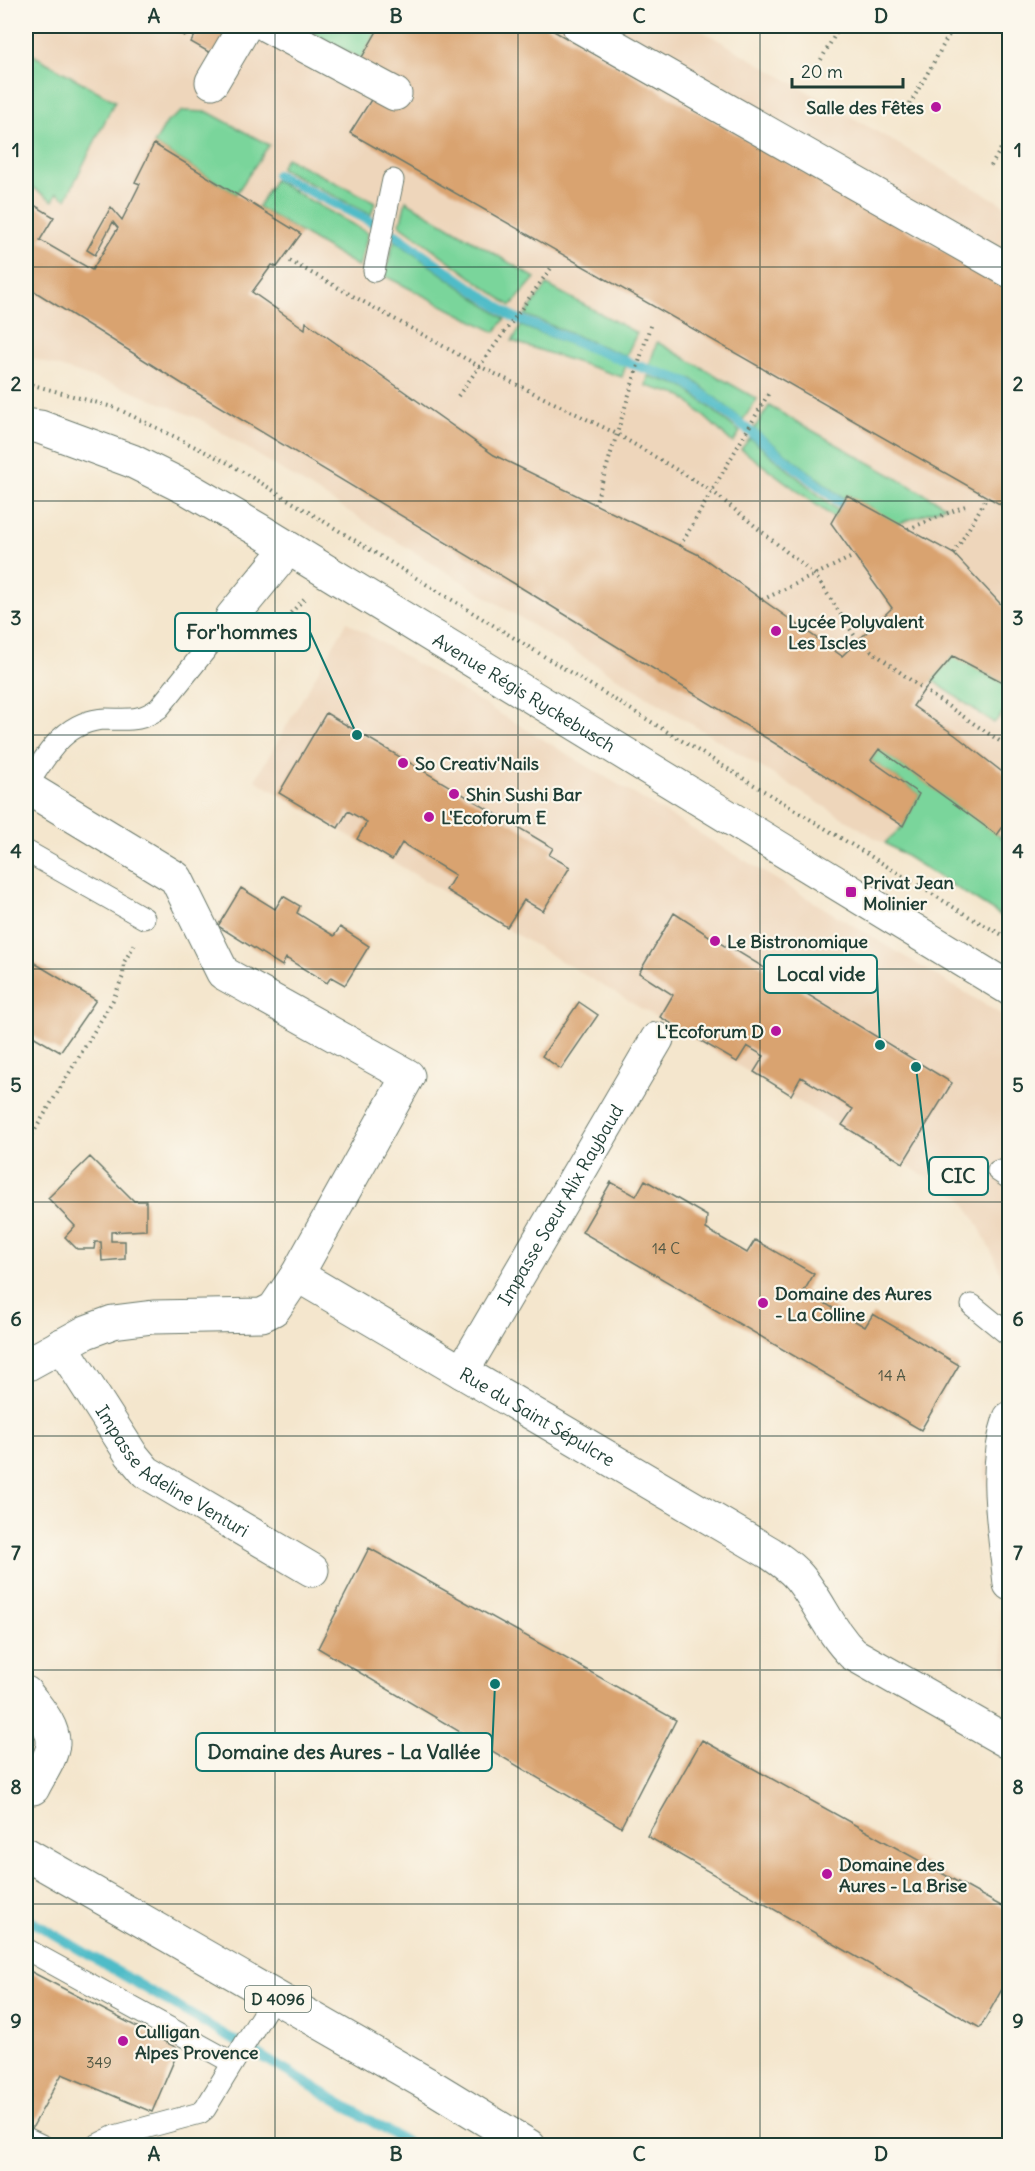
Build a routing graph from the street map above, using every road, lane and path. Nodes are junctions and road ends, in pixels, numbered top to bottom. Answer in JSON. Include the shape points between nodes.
{"nodes":[{"id":1,"x":245,"y":26,"type":"edge"},
{"id":2,"x":268,"y":26,"type":"edge"},
{"id":3,"x":579,"y":26,"type":"edge"},
{"id":4,"x":840,"y":26,"type":"edge"},
{"id":5,"x":954,"y":26,"type":"edge"},
{"id":6,"x":818,"y":65,"type":"dead end"},
{"id":7,"x":212,"y":82,"type":"dead end"},
{"id":8,"x":394,"y":94,"type":"dead end"},
{"id":9,"x":904,"y":115,"type":"dead end"},
{"id":10,"x":1010,"y":133,"type":"edge"},
{"id":11,"x":991,"y":166,"type":"dead end"},
{"id":12,"x":393,"y":180,"type":"dead end"},
{"id":13,"x":290,"y":261,"type":"dead end"},
{"id":14,"x":551,"y":268,"type":"dead end"},
{"id":15,"x":374,"y":270,"type":"dead end"},
{"id":16,"x":1010,"y":271,"type":"edge"},
{"id":17,"x":651,"y":323,"type":"dead end"},
{"id":18,"x":479,"y":366,"type":"junction"},
{"id":19,"x":770,"y":391,"type":"dead end"},
{"id":20,"x":458,"y":396,"type":"dead end"},
{"id":21,"x":26,"y":425,"type":"edge"},
{"id":22,"x":617,"y":434,"type":"junction"},
{"id":23,"x":712,"y":491,"type":"junction"},
{"id":24,"x":987,"y":497,"type":"dead end"},
{"id":25,"x":595,"y":505,"type":"dead end"},
{"id":26,"x":968,"y":505,"type":"dead end"},
{"id":27,"x":908,"y":529,"type":"dead end"},
{"id":28,"x":680,"y":546,"type":"dead end"},
{"id":29,"x":288,"y":549,"type":"junction"},
{"id":30,"x":954,"y":554,"type":"dead end"},
{"id":31,"x":854,"y":556,"type":"dead end"},
{"id":32,"x":814,"y":575,"type":"junction"},
{"id":33,"x":762,"y":600,"type":"dead end"},
{"id":34,"x":232,"y":617,"type":"joint"},
{"id":35,"x":1010,"y":748,"type":"edge"},
{"id":36,"x":26,"y":787,"type":"edge"},
{"id":37,"x":26,"y":851,"type":"edge"},
{"id":38,"x":143,"y":927,"type":"joint"},
{"id":39,"x":1010,"y":989,"type":"edge"},
{"id":40,"x":657,"y":1039,"type":"dead end"},
{"id":41,"x":26,"y":1145,"type":"edge"},
{"id":42,"x":297,"y":1275,"type":"junction"},
{"id":43,"x":972,"y":1305,"type":"dead end"},
{"id":44,"x":1010,"y":1336,"type":"edge"},
{"id":45,"x":61,"y":1346,"type":"junction"},
{"id":46,"x":26,"y":1365,"type":"edge"},
{"id":47,"x":462,"y":1372,"type":"junction"},
{"id":48,"x":1010,"y":1418,"type":"edge"},
{"id":49,"x":1006,"y":1512,"type":"edge"},
{"id":50,"x":312,"y":1570,"type":"dead end"},
{"id":51,"x":1010,"y":1584,"type":"edge"},
{"id":52,"x":26,"y":1693,"type":"edge"},
{"id":53,"x":1010,"y":1743,"type":"edge"},
{"id":54,"x":33,"y":1788,"type":"dead end"},
{"id":55,"x":26,"y":1854,"type":"edge"},
{"id":56,"x":26,"y":1949,"type":"edge"},
{"id":57,"x":274,"y":1996,"type":"junction"},
{"id":58,"x":233,"y":2063,"type":"junction"},
{"id":59,"x":26,"y":2138,"type":"edge"},
{"id":60,"x":43,"y":2145,"type":"edge"},
{"id":61,"x":94,"y":2145,"type":"edge"},
{"id":62,"x":529,"y":2145,"type":"edge"}],
"edges":[{"from":1,"to":7,"type":"street"},
{"from":2,"to":8,"type":"street"},
{"from":3,"to":16,"type":"street"},
{"from":4,"to":6,"type":"path"},
{"from":5,"to":9,"type":"path"},
{"from":10,"to":11,"type":"path"},
{"from":12,"to":15,"type":"lane"},
{"from":13,"to":18,"type":"path"},
{"from":14,"to":18,"type":"path"},
{"from":17,"to":22,"type":"path"},
{"from":18,"to":20,"type":"path"},
{"from":18,"to":22,"type":"path"},
{"from":19,"to":23,"type":"path"},
{"from":21,"to":29,"type":"street","name":"Avenue Régis Ryckebusch","via":[[132,461],[190,490]]},
{"from":22,"to":23,"type":"path"},
{"from":22,"to":25,"type":"path"},
{"from":23,"to":28,"type":"path"},
{"from":23,"to":32,"type":"path"},
{"from":24,"to":30,"type":"path"},
{"from":26,"to":27,"type":"path"},
{"from":29,"to":34,"type":"street"},
{"from":29,"to":39,"type":"street","name":"Avenue Régis Ryckebusch"},
{"from":31,"to":32,"type":"path"},
{"from":32,"to":33,"type":"path"},
{"from":32,"to":35,"type":"path","via":[[858,641]]},
{"from":34,"to":36,"type":"lane","via":[[159,708],[139,719],[93,720],[77,725],[50,748]]},
{"from":36,"to":42,"type":"street","via":[[176,878],[223,973],[408,1076]]},
{"from":37,"to":38,"type":"lane"},
{"from":38,"to":41,"type":"path","via":[[124,962],[113,1000]]},
{"from":40,"to":47,"type":"street","name":"Impasse Sœur Alix Raybaud"},
{"from":42,"to":45,"type":"street","via":[[274,1309],[262,1315],[128,1319],[86,1332]]},
{"from":42,"to":47,"type":"street","name":"Rue du Saint Sépulcre"},
{"from":43,"to":44,"type":"lane"},
{"from":45,"to":46,"type":"street"},
{"from":45,"to":50,"type":"street","name":"Impasse Adeline Venturi","via":[[146,1472]]},
{"from":47,"to":53,"type":"street","name":"Rue du Saint Sépulcre","via":[[770,1553],[798,1575],[853,1654]]},
{"from":48,"to":49,"type":"street","via":[[1000,1463]]},
{"from":49,"to":51,"type":"street"},
{"from":52,"to":54,"type":"street","via":[[45,1719],[53,1744]]},
{"from":55,"to":57,"type":"street","number":"D 4096"},
{"from":56,"to":58,"type":"lane"},
{"from":57,"to":58,"type":"lane"},
{"from":57,"to":62,"type":"street","number":"D 4096"},
{"from":58,"to":61,"type":"lane","via":[[200,2113]]},
{"from":59,"to":60,"type":"lane"}]}
